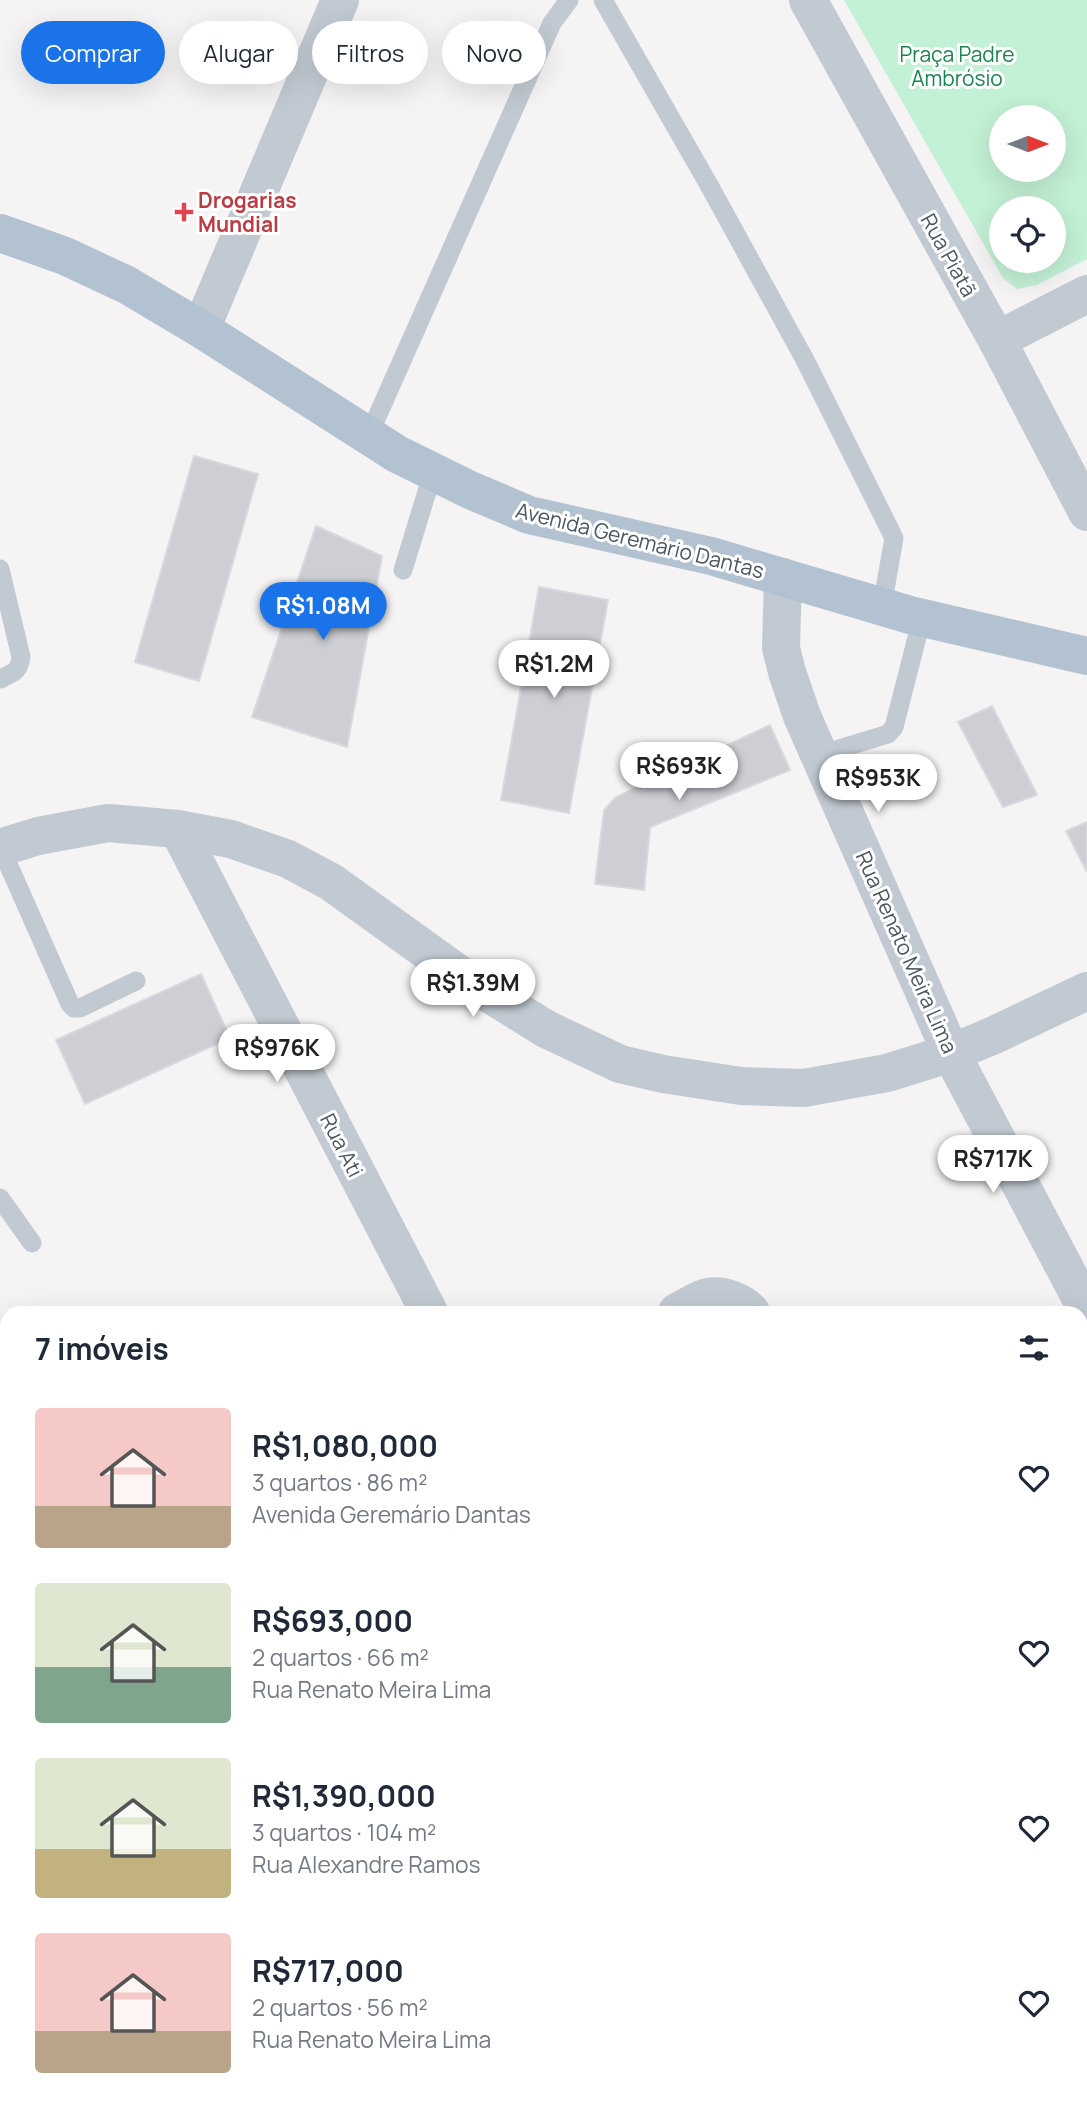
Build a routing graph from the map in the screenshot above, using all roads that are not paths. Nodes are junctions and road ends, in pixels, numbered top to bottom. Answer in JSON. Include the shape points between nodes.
{"nodes":[{"id":1,"x":340,"y":0,"type":"edge"},
{"id":2,"x":569,"y":0,"type":"edge"},
{"id":3,"x":603,"y":0,"type":"edge"},
{"id":4,"x":808,"y":0,"type":"edge"},
{"id":5,"x":0,"y":233,"type":"edge"},
{"id":6,"x":1087,"y":294,"type":"edge"},
{"id":7,"x":201,"y":329,"type":"junction"},
{"id":8,"x":996,"y":340,"type":"junction"},
{"id":9,"x":368,"y":437,"type":"junction"},
{"id":10,"x":433,"y":472,"type":"junction"},
{"id":11,"x":1087,"y":512,"type":"edge"},
{"id":12,"x":404,"y":570,"type":"dead end"},
{"id":13,"x":1,"y":576,"type":"edge"},
{"id":14,"x":783,"y":577,"type":"junction"},
{"id":15,"x":882,"y":606,"type":"junction"},
{"id":16,"x":922,"y":618,"type":"junction"},
{"id":17,"x":1087,"y":656,"type":"edge"},
{"id":18,"x":0,"y":679,"type":"edge"},
{"id":19,"x":819,"y":755,"type":"junction"},
{"id":20,"x":178,"y":829,"type":"junction"},
{"id":21,"x":1,"y":848,"type":"edge"},
{"id":22,"x":136,"y":981,"type":"dead end"},
{"id":23,"x":1087,"y":991,"type":"edge"},
{"id":24,"x":951,"y":1053,"type":"junction"},
{"id":25,"x":0,"y":1198,"type":"edge"},
{"id":26,"x":32,"y":1243,"type":"dead end"},
{"id":27,"x":426,"y":1306,"type":"edge"},
{"id":28,"x":690,"y":1306,"type":"edge"},
{"id":29,"x":743,"y":1306,"type":"edge"},
{"id":30,"x":1085,"y":1306,"type":"edge"}],
"edges":[{"from":1,"to":7,"type":"street"},
{"from":2,"to":9,"type":"lane","via":[[552,23]]},
{"from":3,"to":15,"type":"lane","via":[[806,360],[894,538]]},
{"from":4,"to":8,"type":"street","name":"Rua Piatã"},
{"from":5,"to":7,"type":"main road","name":"Avenida Geremário Dantas","via":[[127,285]]},
{"from":6,"to":8,"type":"street"},
{"from":7,"to":9,"type":"main road","name":"Avenida Geremário Dantas"},
{"from":8,"to":11,"type":"street","name":"Rua Piatã"},
{"from":9,"to":10,"type":"main road","name":"Avenida Geremário Dantas"},
{"from":10,"to":12,"type":"lane"},
{"from":10,"to":14,"type":"main road","name":"Avenida Geremário Dantas","via":[[529,515]]},
{"from":13,"to":18,"type":"lane","via":[[21,657],[20,667]]},
{"from":14,"to":15,"type":"main road","name":"Avenida Geremário Dantas"},
{"from":14,"to":19,"type":"street","name":"Rua Renato Meira Lima","via":[[781,648]]},
{"from":15,"to":16,"type":"main road","name":"Avenida Geremário Dantas"},
{"from":16,"to":17,"type":"main road","name":"Avenida Geremário Dantas"},
{"from":16,"to":19,"type":"lane","via":[[894,727],[888,734]]},
{"from":19,"to":24,"type":"street","name":"Rua Renato Meira Lima"},
{"from":20,"to":21,"type":"street","via":[[108,823]]},
{"from":20,"to":24,"type":"street","via":[[231,839],[288,859],[331,882],[470,982],[546,1029],[620,1064],[741,1086],[804,1087],[887,1073]]},
{"from":20,"to":27,"type":"street","name":"Rua Ati"},
{"from":21,"to":22,"type":"lane","via":[[69,1004],[80,1008]]},
{"from":23,"to":24,"type":"street"},
{"from":24,"to":30,"type":"street","name":"Rua Renato Meira Lima"},
{"from":25,"to":26,"type":"lane"},
{"from":28,"to":29,"type":"street","via":[[709,1297]]}]}
